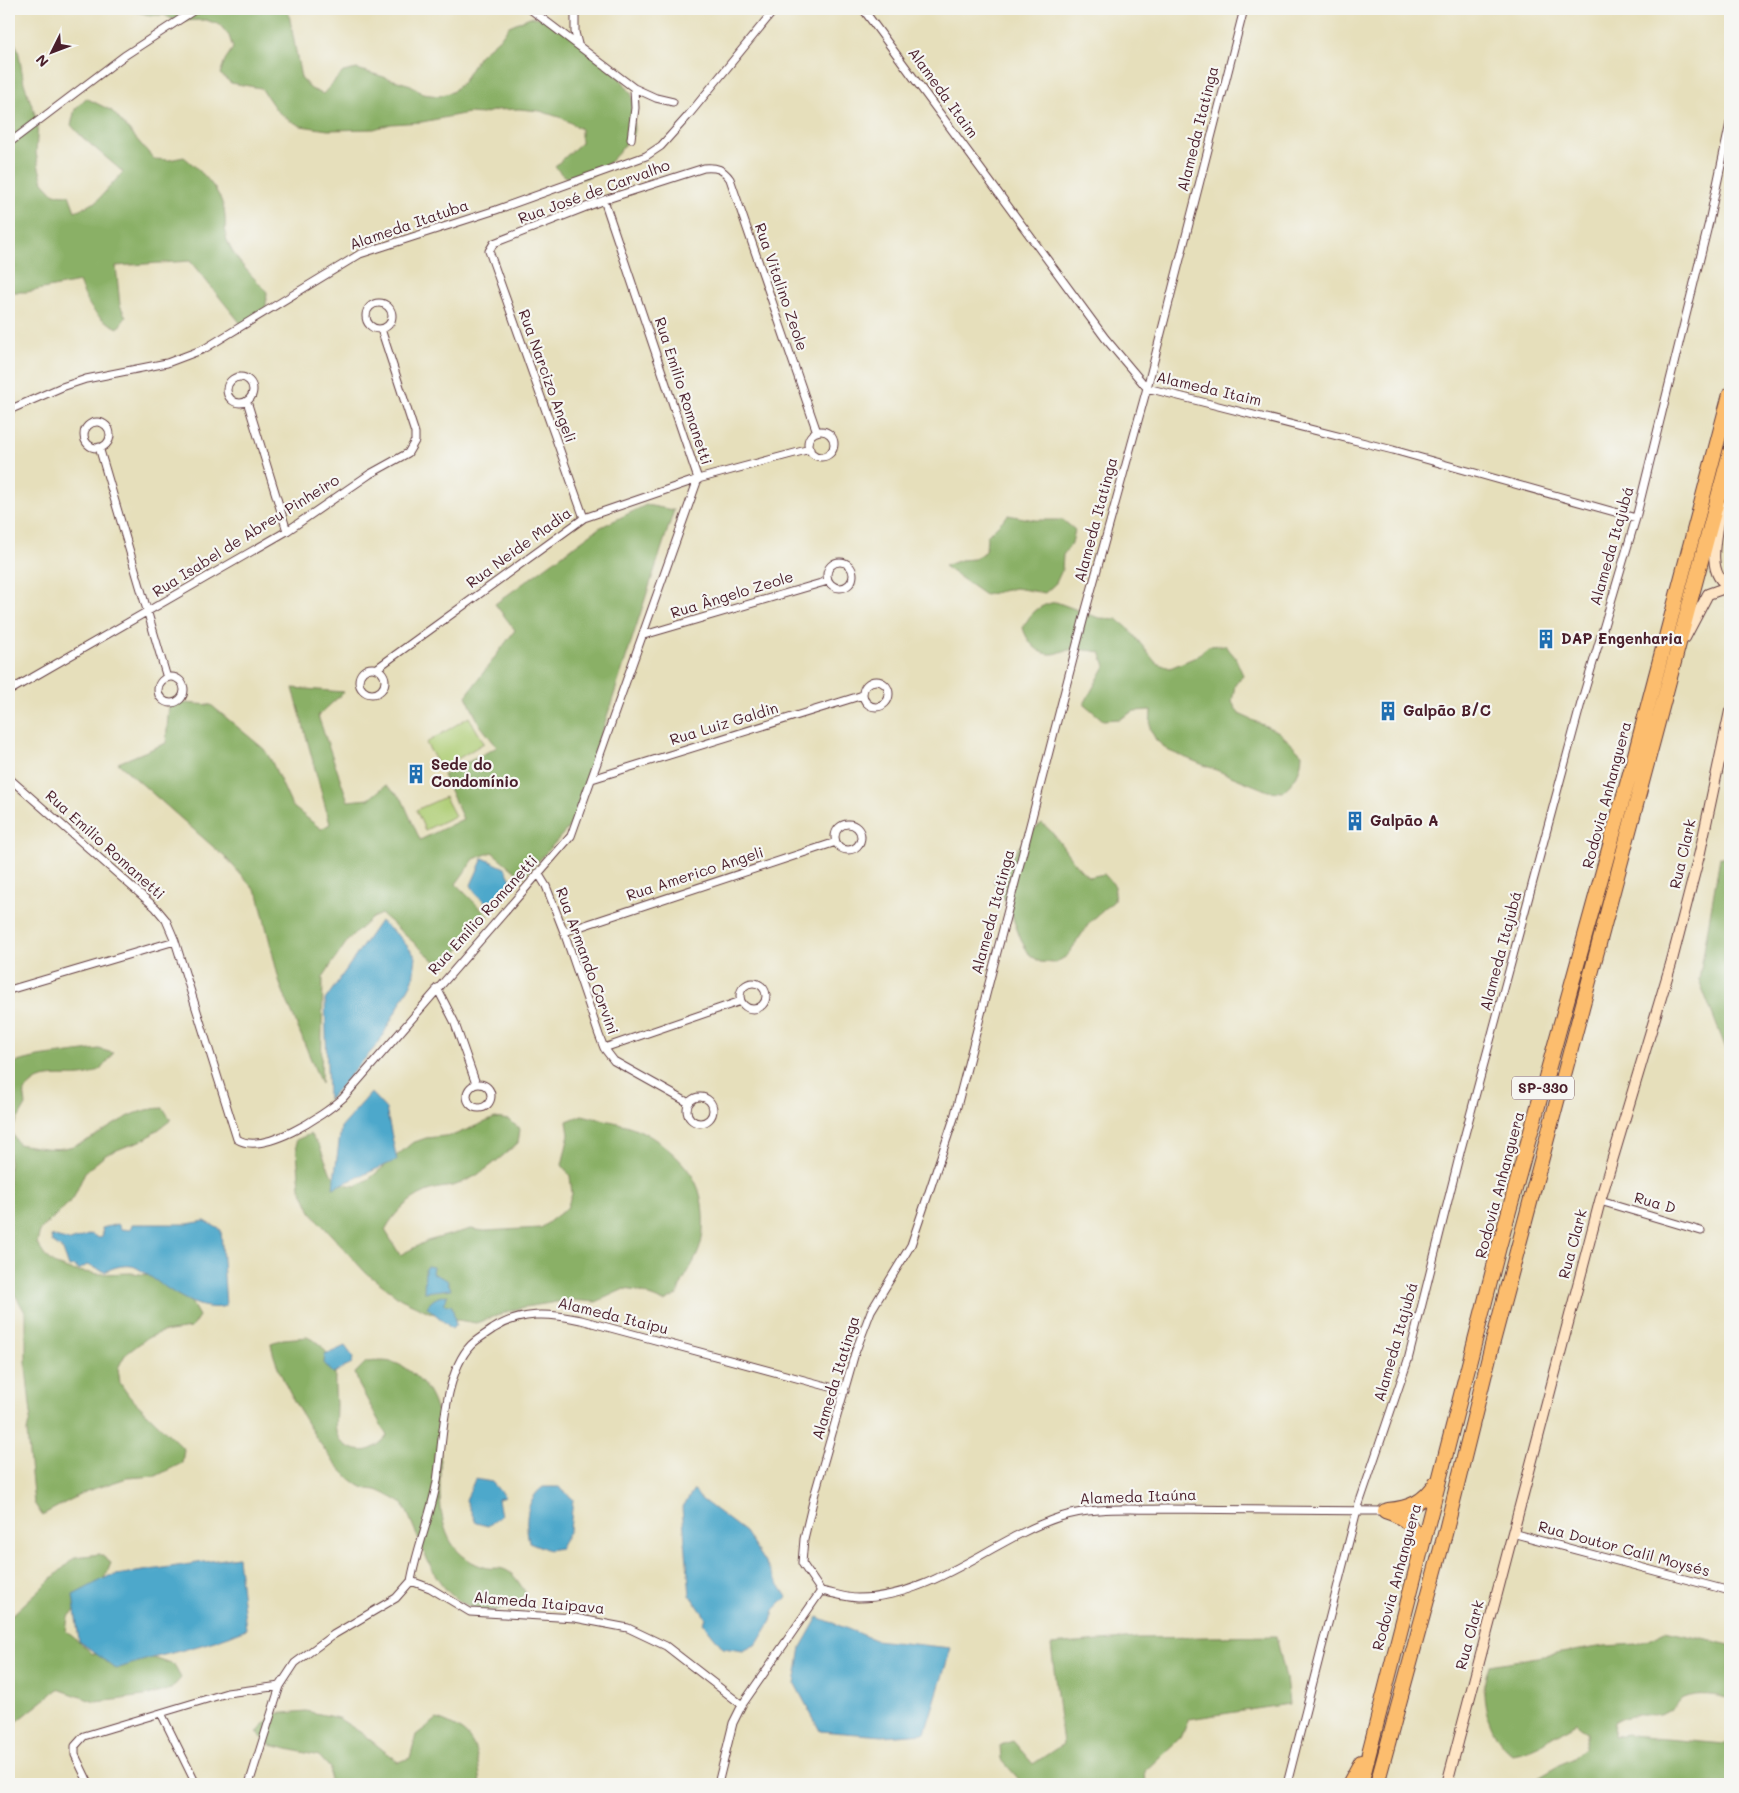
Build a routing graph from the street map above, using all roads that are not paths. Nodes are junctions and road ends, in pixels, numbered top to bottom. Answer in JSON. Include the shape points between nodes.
{"nodes":[{"id":1,"x":196,"y":9,"type":"edge"},
{"id":2,"x":530,"y":9,"type":"edge"},
{"id":3,"x":576,"y":9,"type":"edge"},
{"id":4,"x":775,"y":9,"type":"edge"},
{"id":5,"x":863,"y":9,"type":"edge"},
{"id":6,"x":1244,"y":9,"type":"edge"},
{"id":7,"x":578,"y":44,"type":"junction"},
{"id":8,"x":634,"y":88,"type":"junction"},
{"id":9,"x":673,"y":102,"type":"dead end"},
{"id":10,"x":1730,"y":123,"type":"edge"},
{"id":11,"x":631,"y":139,"type":"dead end"},
{"id":12,"x":9,"y":142,"type":"edge"},
{"id":13,"x":704,"y":168,"type":"joint"},
{"id":14,"x":604,"y":200,"type":"junction"},
{"id":15,"x":494,"y":243,"type":"joint"},
{"id":16,"x":381,"y":329,"type":"dead end"},
{"id":17,"x":1147,"y":388,"type":"junction"},
{"id":18,"x":1730,"y":394,"type":"edge"},
{"id":19,"x":246,"y":401,"type":"dead end"},
{"id":20,"x":9,"y":410,"type":"edge"},
{"id":21,"x":817,"y":432,"type":"junction"},
{"id":22,"x":99,"y":447,"type":"dead end"},
{"id":23,"x":810,"y":449,"type":"junction"},
{"id":24,"x":1730,"y":452,"type":"edge"},
{"id":25,"x":1724,"y":478,"type":"junction"},
{"id":26,"x":698,"y":479,"type":"junction"},
{"id":27,"x":584,"y":518,"type":"junction"},
{"id":28,"x":1636,"y":518,"type":"junction"},
{"id":29,"x":287,"y":531,"type":"junction"},
{"id":30,"x":828,"y":581,"type":"dead end"},
{"id":31,"x":1730,"y":588,"type":"edge"},
{"id":32,"x":146,"y":614,"type":"junction"},
{"id":33,"x":644,"y":635,"type":"junction"},
{"id":34,"x":1677,"y":655,"type":"junction"},
{"id":35,"x":376,"y":669,"type":"dead end"},
{"id":36,"x":167,"y":678,"type":"dead end"},
{"id":37,"x":9,"y":689,"type":"edge"},
{"id":38,"x":863,"y":695,"type":"dead end"},
{"id":39,"x":1730,"y":711,"type":"edge"},
{"id":40,"x":1723,"y":736,"type":"junction"},
{"id":41,"x":1730,"y":764,"type":"edge"},
{"id":42,"x":9,"y":778,"type":"edge"},
{"id":43,"x":592,"y":778,"type":"junction"},
{"id":44,"x":836,"y":842,"type":"dead end"},
{"id":45,"x":538,"y":873,"type":"junction"},
{"id":46,"x":564,"y":932,"type":"junction"},
{"id":47,"x":175,"y":941,"type":"junction"},
{"id":48,"x":436,"y":988,"type":"junction"},
{"id":49,"x":9,"y":990,"type":"edge"},
{"id":50,"x":741,"y":1001,"type":"dead end"},
{"id":51,"x":604,"y":1048,"type":"junction"},
{"id":52,"x":476,"y":1084,"type":"dead end"},
{"id":53,"x":689,"y":1103,"type":"dead end"},
{"id":54,"x":1600,"y":1201,"type":"junction"},
{"id":55,"x":1701,"y":1231,"type":"dead end"},
{"id":56,"x":845,"y":1391,"type":"junction"},
{"id":57,"x":1441,"y":1476,"type":"junction"},
{"id":58,"x":1357,"y":1510,"type":"junction"},
{"id":59,"x":1385,"y":1510,"type":"junction"},
{"id":60,"x":1512,"y":1533,"type":"junction"},
{"id":61,"x":1418,"y":1564,"type":"junction"},
{"id":62,"x":411,"y":1581,"type":"junction"},
{"id":63,"x":821,"y":1591,"type":"junction"},
{"id":64,"x":1730,"y":1591,"type":"edge"},
{"id":65,"x":280,"y":1686,"type":"junction"},
{"id":66,"x":742,"y":1705,"type":"junction"},
{"id":67,"x":161,"y":1713,"type":"junction"},
{"id":68,"x":1373,"y":1740,"type":"junction"},
{"id":69,"x":89,"y":1784,"type":"edge"},
{"id":70,"x":196,"y":1784,"type":"edge"},
{"id":71,"x":249,"y":1784,"type":"edge"},
{"id":72,"x":718,"y":1784,"type":"edge"},
{"id":73,"x":1287,"y":1784,"type":"edge"},
{"id":74,"x":1350,"y":1784,"type":"edge"},
{"id":75,"x":1361,"y":1784,"type":"edge"},
{"id":76,"x":1377,"y":1784,"type":"edge"},
{"id":77,"x":1447,"y":1784,"type":"edge"}],
"edges":[{"from":1,"to":12,"type":"street","via":[[124,56]]},
{"from":2,"to":7,"type":"street"},
{"from":3,"to":7,"type":"street"},
{"from":4,"to":20,"type":"street","name":"Alameda Itatuba","via":[[687,118],[661,146],[646,156],[360,254],[204,349],[167,363],[86,379]]},
{"from":5,"to":17,"type":"street","name":"Alameda Itaim","via":[[1105,338]]},
{"from":6,"to":17,"type":"street","name":"Alameda Itatinga"},
{"from":7,"to":8,"type":"street"},
{"from":8,"to":9,"type":"street"},
{"from":8,"to":11,"type":"street"},
{"from":10,"to":28,"type":"street","name":"Alameda Itajubá"},
{"from":13,"to":14,"type":"street","name":"Rua José de Carvalho"},
{"from":13,"to":21,"type":"street","name":"Rua Vitalino Zeole","via":[[718,168],[730,179]]},
{"from":14,"to":15,"type":"street","name":"Rua José de Carvalho"},
{"from":14,"to":26,"type":"street","name":"Rua Emilio Romanetti"},
{"from":15,"to":27,"type":"street","name":"Rua Narcizo Angeli","via":[[490,258]]},
{"from":16,"to":29,"type":"street","name":"Rua Isabel de Abreu Pinheiro","via":[[415,433],[412,447],[408,453],[370,474]]},
{"from":17,"to":28,"type":"street","name":"Alameda Itaim","via":[[1384,447]]},
{"from":17,"to":56,"type":"street","name":"Alameda Itatinga","via":[[954,1118],[911,1245],[871,1311]]},
{"from":18,"to":57,"type":"highway","name":"Rodovia Anhanguera","number":"SP-330"},
{"from":19,"to":29,"type":"street"},
{"from":21,"to":23,"type":"street","via":[[811,437]]},
{"from":21,"to":23,"type":"street","via":[[830,434],[834,441],[833,449],[828,456],[819,457]]},
{"from":22,"to":32,"type":"street"},
{"from":23,"to":26,"type":"street","name":"Rua Neide Madia"},
{"from":24,"to":25,"type":"highway","number":"SP-330"},
{"from":25,"to":31,"type":"street","via":[[1714,568],[1721,581]]},
{"from":25,"to":34,"type":"highway","number":"SP-330"},
{"from":26,"to":27,"type":"street","name":"Rua Neide Madia"},
{"from":26,"to":33,"type":"street","name":"Rua Emilio Romanetti"},
{"from":27,"to":35,"type":"street","name":"Rua Neide Madia"},
{"from":28,"to":58,"type":"street","name":"Alameda Itajubá","via":[[1581,703],[1408,1360]]},
{"from":29,"to":32,"type":"street","name":"Rua Isabel de Abreu Pinheiro","via":[[188,586]]},
{"from":30,"to":33,"type":"street","name":"Rua Ângelo Zeole"},
{"from":31,"to":34,"type":"street","via":[[1708,594]]},
{"from":32,"to":36,"type":"street"},
{"from":32,"to":37,"type":"street","name":"Rua Isabel de Abreu Pinheiro"},
{"from":33,"to":43,"type":"street","name":"Rua Emilio Romanetti"},
{"from":34,"to":76,"type":"highway","number":"SP-330"},
{"from":38,"to":43,"type":"street","name":"Rua Luiz Galdin"},
{"from":39,"to":40,"type":"street","name":"Rua Clark"},
{"from":40,"to":41,"type":"street"},
{"from":40,"to":54,"type":"street","name":"Rua Clark","via":[[1700,852],[1671,964]]},
{"from":42,"to":47,"type":"street","name":"Rua Emilio Romanetti","via":[[156,908],[166,920]]},
{"from":43,"to":45,"type":"street","name":"Rua Emilio Romanetti","via":[[571,836]]},
{"from":44,"to":46,"type":"street","name":"Rua Americo Angeli"},
{"from":45,"to":46,"type":"street","name":"Rua Armando Corvini"},
{"from":45,"to":48,"type":"street","name":"Rua Emilio Romanetti"},
{"from":46,"to":51,"type":"street","name":"Rua Armando Corvini"},
{"from":47,"to":48,"type":"street","name":"Rua Emilio Romanetti","via":[[234,1134],[247,1144],[282,1135],[328,1111],[343,1098]]},
{"from":47,"to":49,"type":"street"},
{"from":48,"to":52,"type":"street","via":[[454,1021]]},
{"from":50,"to":51,"type":"street"},
{"from":51,"to":53,"type":"street","name":"Rua Armando Corvini","via":[[622,1066]]},
{"from":54,"to":55,"type":"street","name":"Rua D"},
{"from":54,"to":60,"type":"street","name":"Rua Clark"},
{"from":56,"to":62,"type":"street","name":"Alameda Itaipu","via":[[557,1315],[528,1314],[506,1321],[471,1345],[454,1375],[437,1482]]},
{"from":56,"to":63,"type":"street","name":"Alameda Itatinga","via":[[815,1493],[802,1553],[802,1563],[808,1575]]},
{"from":57,"to":59,"type":"highway","via":[[1424,1499],[1404,1509]]},
{"from":57,"to":61,"type":"highway","name":"Rodovia Anhanguera","number":"SP-330"},
{"from":58,"to":59,"type":"street","name":"Alameda Itaúna"},
{"from":58,"to":63,"type":"street","name":"Alameda Itaúna","via":[[1074,1512],[993,1546],[926,1584],[904,1591],[856,1598]]},
{"from":58,"to":73,"type":"street","name":"Alameda Itajubá"},
{"from":59,"to":61,"type":"highway","via":[[1402,1517],[1414,1528]]},
{"from":60,"to":64,"type":"street","name":"Rua Doutor Calil Moysés"},
{"from":60,"to":77,"type":"street","name":"Rua Clark"},
{"from":61,"to":68,"type":"highway","name":"Rodovia Anhanguera","number":"SP-330"},
{"from":62,"to":65,"type":"street","via":[[396,1598],[302,1657]]},
{"from":62,"to":66,"type":"street","name":"Alameda Itaipava","via":[[430,1588],[470,1612],[575,1618],[628,1628],[666,1646]]},
{"from":63,"to":66,"type":"street"},
{"from":65,"to":67,"type":"street","via":[[228,1693]]},
{"from":65,"to":71,"type":"street"},
{"from":66,"to":72,"type":"street","via":[[733,1723]]},
{"from":67,"to":69,"type":"street","via":[[92,1733],[79,1741],[75,1746],[76,1755]]},
{"from":67,"to":70,"type":"street"},
{"from":68,"to":74,"type":"highway"},
{"from":68,"to":75,"type":"highway","name":"Rodovia Anhanguera","number":"SP-330"}]}
